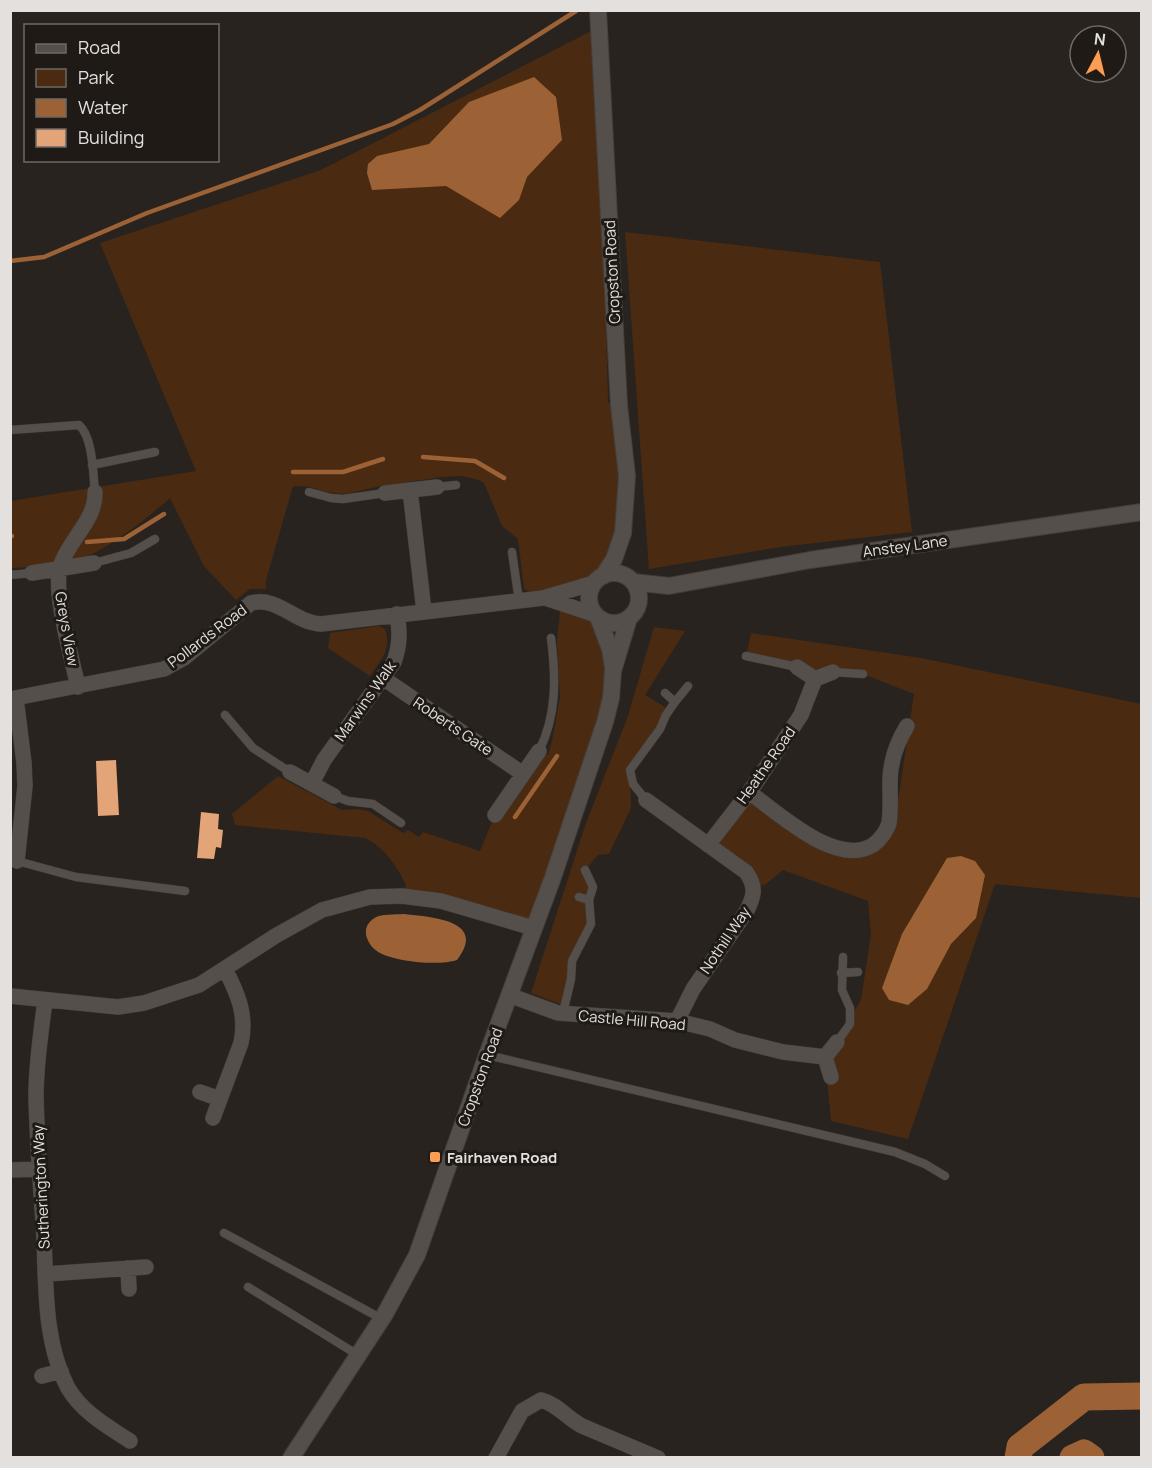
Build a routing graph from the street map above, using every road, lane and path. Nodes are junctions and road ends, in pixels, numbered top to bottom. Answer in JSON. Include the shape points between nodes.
{"nodes":[{"id":1,"x":598,"y":10,"type":"edge"},
{"id":2,"x":10,"y":430,"type":"edge"},
{"id":3,"x":155,"y":452,"type":"dead end"},
{"id":4,"x":92,"y":465,"type":"junction"},
{"id":5,"x":456,"y":485,"type":"dead end"},
{"id":6,"x":437,"y":487,"type":"joint"},
{"id":7,"x":410,"y":490,"type":"junction"},
{"id":8,"x":94,"y":492,"type":"joint"},
{"id":9,"x":309,"y":492,"type":"dead end"},
{"id":10,"x":385,"y":493,"type":"joint"},
{"id":11,"x":1142,"y":512,"type":"edge"},
{"id":12,"x":624,"y":533,"type":"junction"},
{"id":13,"x":154,"y":539,"type":"dead end"},
{"id":14,"x":512,"y":552,"type":"dead end"},
{"id":15,"x":94,"y":563,"type":"joint"},
{"id":16,"x":60,"y":570,"type":"junction"},
{"id":17,"x":32,"y":573,"type":"joint"},
{"id":18,"x":10,"y":575,"type":"edge"},
{"id":19,"x":630,"y":579,"type":"junction"},
{"id":20,"x":599,"y":580,"type":"junction"},
{"id":21,"x":669,"y":586,"type":"junction"},
{"id":22,"x":543,"y":598,"type":"junction"},
{"id":23,"x":519,"y":600,"type":"junction"},
{"id":24,"x":424,"y":611,"type":"junction"},
{"id":25,"x":633,"y":613,"type":"junction"},
{"id":26,"x":397,"y":614,"type":"junction"},
{"id":27,"x":597,"y":616,"type":"junction"},
{"id":28,"x":551,"y":638,"type":"dead end"},
{"id":29,"x":746,"y":656,"type":"dead end"},
{"id":30,"x":797,"y":667,"type":"joint"},
{"id":31,"x":613,"y":671,"type":"junction"},
{"id":32,"x":833,"y":672,"type":"joint"},
{"id":33,"x":863,"y":674,"type":"dead end"},
{"id":34,"x":383,"y":678,"type":"junction"},
{"id":35,"x":815,"y":679,"type":"junction"},
{"id":36,"x":688,"y":686,"type":"dead end"},
{"id":37,"x":78,"y":687,"type":"junction"},
{"id":38,"x":665,"y":693,"type":"dead end"},
{"id":39,"x":13,"y":699,"type":"edge"},
{"id":40,"x":675,"y":702,"type":"junction"},
{"id":41,"x":225,"y":715,"type":"dead end"},
{"id":42,"x":907,"y":726,"type":"dead end"},
{"id":43,"x":539,"y":751,"type":"joint"},
{"id":44,"x":290,"y":772,"type":"joint"},
{"id":45,"x":523,"y":774,"type":"junction"},
{"id":46,"x":312,"y":783,"type":"junction"},
{"id":47,"x":749,"y":792,"type":"junction"},
{"id":48,"x":334,"y":796,"type":"joint"},
{"id":49,"x":646,"y":800,"type":"joint"},
{"id":50,"x":495,"y":815,"type":"dead end"},
{"id":51,"x":401,"y":823,"type":"dead end"},
{"id":52,"x":15,"y":830,"type":"edge"},
{"id":53,"x":708,"y":845,"type":"junction"},
{"id":54,"x":17,"y":861,"type":"joint"},
{"id":55,"x":585,"y":870,"type":"dead end"},
{"id":56,"x":185,"y":891,"type":"dead end"},
{"id":57,"x":579,"y":897,"type":"dead end"},
{"id":58,"x":589,"y":900,"type":"junction"},
{"id":59,"x":533,"y":928,"type":"junction"},
{"id":60,"x":843,"y":957,"type":"dead end"},
{"id":61,"x":225,"y":969,"type":"junction"},
{"id":62,"x":858,"y":972,"type":"dead end"},
{"id":63,"x":841,"y":973,"type":"junction"},
{"id":64,"x":509,"y":995,"type":"junction"},
{"id":65,"x":10,"y":996,"type":"edge"},
{"id":66,"x":45,"y":1001,"type":"junction"},
{"id":67,"x":563,"y":1013,"type":"junction"},
{"id":68,"x":677,"y":1021,"type":"junction"},
{"id":69,"x":837,"y":1042,"type":"joint"},
{"id":70,"x":488,"y":1055,"type":"junction"},
{"id":71,"x":825,"y":1058,"type":"junction"},
{"id":72,"x":831,"y":1077,"type":"dead end"},
{"id":73,"x":200,"y":1092,"type":"dead end"},
{"id":74,"x":220,"y":1099,"type":"junction"},
{"id":75,"x":213,"y":1118,"type":"dead end"},
{"id":76,"x":40,"y":1169,"type":"junction"},
{"id":77,"x":10,"y":1170,"type":"edge"},
{"id":78,"x":945,"y":1176,"type":"dead end"},
{"id":79,"x":224,"y":1233,"type":"dead end"},
{"id":80,"x":147,"y":1267,"type":"dead end"},
{"id":81,"x":128,"y":1268,"type":"junction"},
{"id":82,"x":46,"y":1274,"type":"junction"},
{"id":83,"x":248,"y":1287,"type":"dead end"},
{"id":84,"x":129,"y":1289,"type":"dead end"},
{"id":85,"x":382,"y":1319,"type":"junction"},
{"id":86,"x":358,"y":1355,"type":"junction"},
{"id":87,"x":61,"y":1371,"type":"junction"},
{"id":88,"x":42,"y":1376,"type":"dead end"},
{"id":89,"x":130,"y":1441,"type":"dead end"},
{"id":90,"x":291,"y":1458,"type":"edge"},
{"id":91,"x":496,"y":1458,"type":"edge"},
{"id":92,"x":658,"y":1458,"type":"edge"}],
"edges":[{"from":1,"to":12,"type":"street","name":"Cropston Road","via":[[627,476]]},
{"from":2,"to":4,"type":"lane","via":[[80,425],[86,434]]},
{"from":3,"to":4,"type":"lane"},
{"from":4,"to":8,"type":"lane"},
{"from":5,"to":6,"type":"lane"},
{"from":6,"to":7,"type":"street"},
{"from":7,"to":10,"type":"street"},
{"from":7,"to":24,"type":"street"},
{"from":8,"to":16,"type":"street","via":[[92,510]]},
{"from":9,"to":10,"type":"lane","via":[[343,499]]},
{"from":11,"to":21,"type":"street","name":"Anstey Lane","via":[[810,560]]},
{"from":12,"to":19,"type":"street","name":"Cropston Road"},
{"from":12,"to":20,"type":"street","name":"Cropston Road","via":[[614,560]]},
{"from":13,"to":15,"type":"lane","via":[[131,553]]},
{"from":14,"to":23,"type":"lane"},
{"from":15,"to":16,"type":"street","name":"Greys View"},
{"from":16,"to":17,"type":"street","name":"Greys View"},
{"from":16,"to":37,"type":"street","name":"Greys View","via":[[60,597]]},
{"from":17,"to":18,"type":"lane"},
{"from":19,"to":20,"type":"street","via":[[619,574]]},
{"from":19,"to":21,"type":"street","name":"Anstey Lane"},
{"from":19,"to":25,"type":"street","name":"Cropston Road","via":[[639,598]]},
{"from":20,"to":22,"type":"street","name":"Pollards Road"},
{"from":20,"to":27,"type":"street","name":"Cropston Road","via":[[589,599]]},
{"from":21,"to":25,"type":"street","name":"Anstey Lane"},
{"from":22,"to":23,"type":"street","name":"Pollards Road"},
{"from":22,"to":27,"type":"street","name":"Pollards Road"},
{"from":23,"to":24,"type":"street","name":"Pollards Road"},
{"from":24,"to":26,"type":"street","name":"Pollards Road"},
{"from":25,"to":27,"type":"street","via":[[613,623]]},
{"from":25,"to":31,"type":"street","name":"Cropston Road"},
{"from":26,"to":34,"type":"street","name":"Marwins Walk","via":[[399,649]]},
{"from":26,"to":37,"type":"street","name":"Pollards Road","via":[[309,624],[279,606],[251,603],[184,658],[164,669]]},
{"from":27,"to":31,"type":"street","name":"Cropston Road","via":[[610,649]]},
{"from":28,"to":43,"type":"lane","via":[[554,689],[548,733]]},
{"from":29,"to":30,"type":"lane"},
{"from":30,"to":35,"type":"street"},
{"from":31,"to":59,"type":"street","name":"Cropston Road","via":[[605,722]]},
{"from":32,"to":33,"type":"lane"},
{"from":32,"to":35,"type":"street"},
{"from":34,"to":45,"type":"street","name":"Roberts Gate"},
{"from":34,"to":46,"type":"street","name":"Marwins Walk"},
{"from":35,"to":47,"type":"street","name":"Heathe Road","via":[[801,715]]},
{"from":36,"to":40,"type":"lane"},
{"from":37,"to":39,"type":"street","name":"Pollards Road"},
{"from":38,"to":40,"type":"lane"},
{"from":39,"to":52,"type":"street","via":[[24,763],[24,786]]},
{"from":40,"to":49,"type":"lane","via":[[630,770],[633,784]]},
{"from":41,"to":44,"type":"lane","via":[[253,748]]},
{"from":42,"to":47,"type":"street","via":[[892,757],[888,825],[870,846],[837,849],[816,840]]},
{"from":43,"to":45,"type":"street"},
{"from":44,"to":46,"type":"street"},
{"from":45,"to":50,"type":"street"},
{"from":46,"to":48,"type":"street"},
{"from":47,"to":53,"type":"street","name":"Heathe Road"},
{"from":48,"to":51,"type":"lane","via":[[373,804]]},
{"from":49,"to":53,"type":"street","name":"Nothill Way"},
{"from":52,"to":54,"type":"street"},
{"from":53,"to":68,"type":"street","name":"Nothill Way","via":[[746,872],[754,888],[753,899],[693,989]]},
{"from":54,"to":56,"type":"lane","via":[[76,877]]},
{"from":55,"to":58,"type":"lane","via":[[593,887]]},
{"from":57,"to":58,"type":"lane"},
{"from":58,"to":67,"type":"lane","via":[[591,924],[572,961]]},
{"from":59,"to":61,"type":"street","via":[[441,901],[370,897],[322,910]]},
{"from":59,"to":64,"type":"street","name":"Cropston Road"},
{"from":60,"to":63,"type":"lane"},
{"from":61,"to":66,"type":"street","via":[[199,985],[144,1003],[118,1007]]},
{"from":61,"to":74,"type":"street","via":[[239,996],[243,1031]]},
{"from":62,"to":63,"type":"lane"},
{"from":63,"to":69,"type":"lane","via":[[850,1024]]},
{"from":64,"to":67,"type":"street","name":"Castle Hill Road"},
{"from":64,"to":70,"type":"street","name":"Cropston Road"},
{"from":65,"to":66,"type":"street"},
{"from":66,"to":76,"type":"street","name":"Sutherington Way","via":[[36,1095]]},
{"from":67,"to":68,"type":"street","name":"Castle Hill Road"},
{"from":68,"to":71,"type":"street","name":"Castle Hill Road","via":[[735,1040]]},
{"from":69,"to":71,"type":"street"},
{"from":70,"to":78,"type":"lane","via":[[901,1154]]},
{"from":70,"to":85,"type":"street","name":"Cropston Road","via":[[417,1255]]},
{"from":71,"to":72,"type":"street"},
{"from":73,"to":74,"type":"street"},
{"from":74,"to":75,"type":"street"},
{"from":76,"to":77,"type":"street"},
{"from":76,"to":82,"type":"street","name":"Sutherington Way"},
{"from":79,"to":85,"type":"lane"},
{"from":80,"to":81,"type":"street"},
{"from":81,"to":82,"type":"street"},
{"from":81,"to":84,"type":"street"},
{"from":82,"to":87,"type":"street","name":"Sutherington Way","via":[[52,1335]]},
{"from":83,"to":86,"type":"lane"},
{"from":85,"to":86,"type":"street","name":"Cropston Road"},
{"from":86,"to":90,"type":"street","name":"Cropston Road"},
{"from":87,"to":88,"type":"street"},
{"from":87,"to":89,"type":"street","name":"Sutherington Way","via":[[80,1404]]},
{"from":91,"to":92,"type":"street","via":[[522,1411],[541,1400],[552,1403],[582,1426]]}]}
